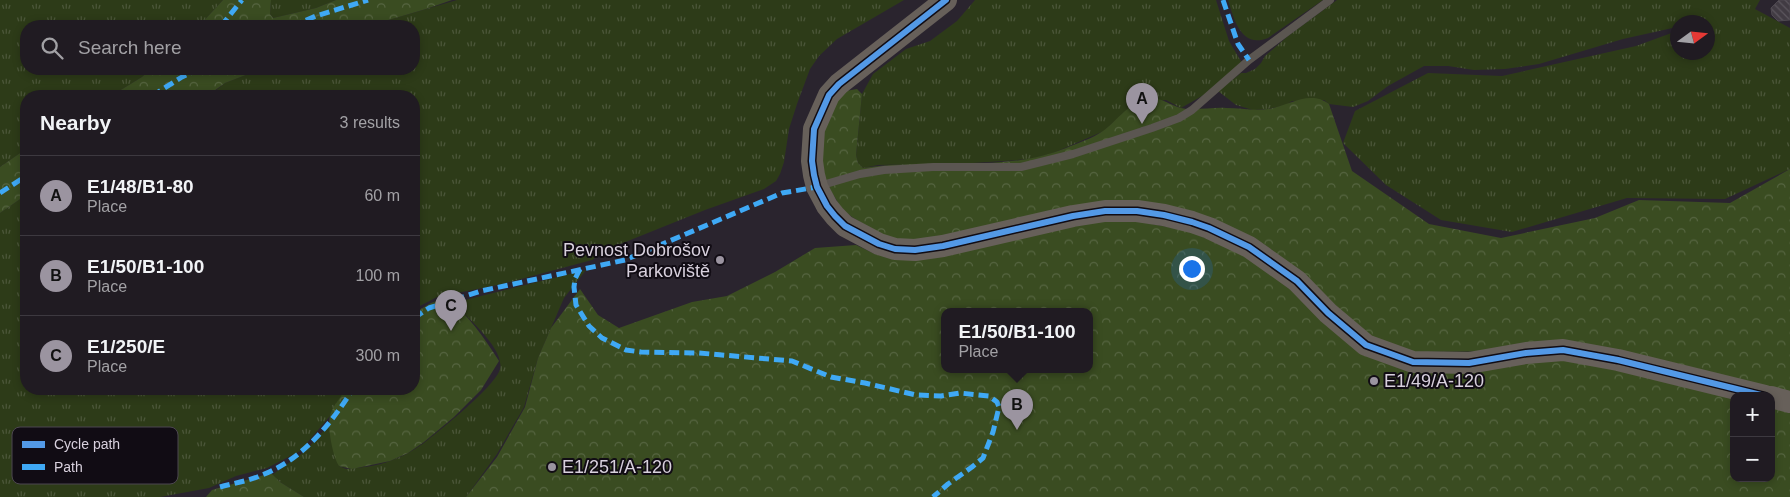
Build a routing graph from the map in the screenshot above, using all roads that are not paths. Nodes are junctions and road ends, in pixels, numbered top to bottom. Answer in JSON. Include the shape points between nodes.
{"nodes":[{"id":1,"x":946,"y":0,"type":"edge"},
{"id":2,"x":1330,"y":0,"type":"edge"},
{"id":3,"x":817,"y":186,"type":"junction"},
{"id":4,"x":1749,"y":392,"type":"edge"},
{"id":5,"x":1775,"y":398,"type":"edge"},
{"id":6,"x":1790,"y":402,"type":"edge"}],
"edges":[{"from":1,"to":3,"type":"street","via":[[852,72],[829,95],[814,128],[812,161]]},
{"from":2,"to":3,"type":"lane","via":[[1249,60],[1180,118],[1073,154],[1021,167],[884,170]]},
{"from":3,"to":4,"type":"street","via":[[827,206],[845,226],[895,249],[943,246],[1105,211],[1164,215],[1209,228],[1249,247],[1297,281],[1366,345],[1413,362],[1469,363],[1562,350],[1618,360]]},
{"from":5,"to":6,"type":"street"}]}
